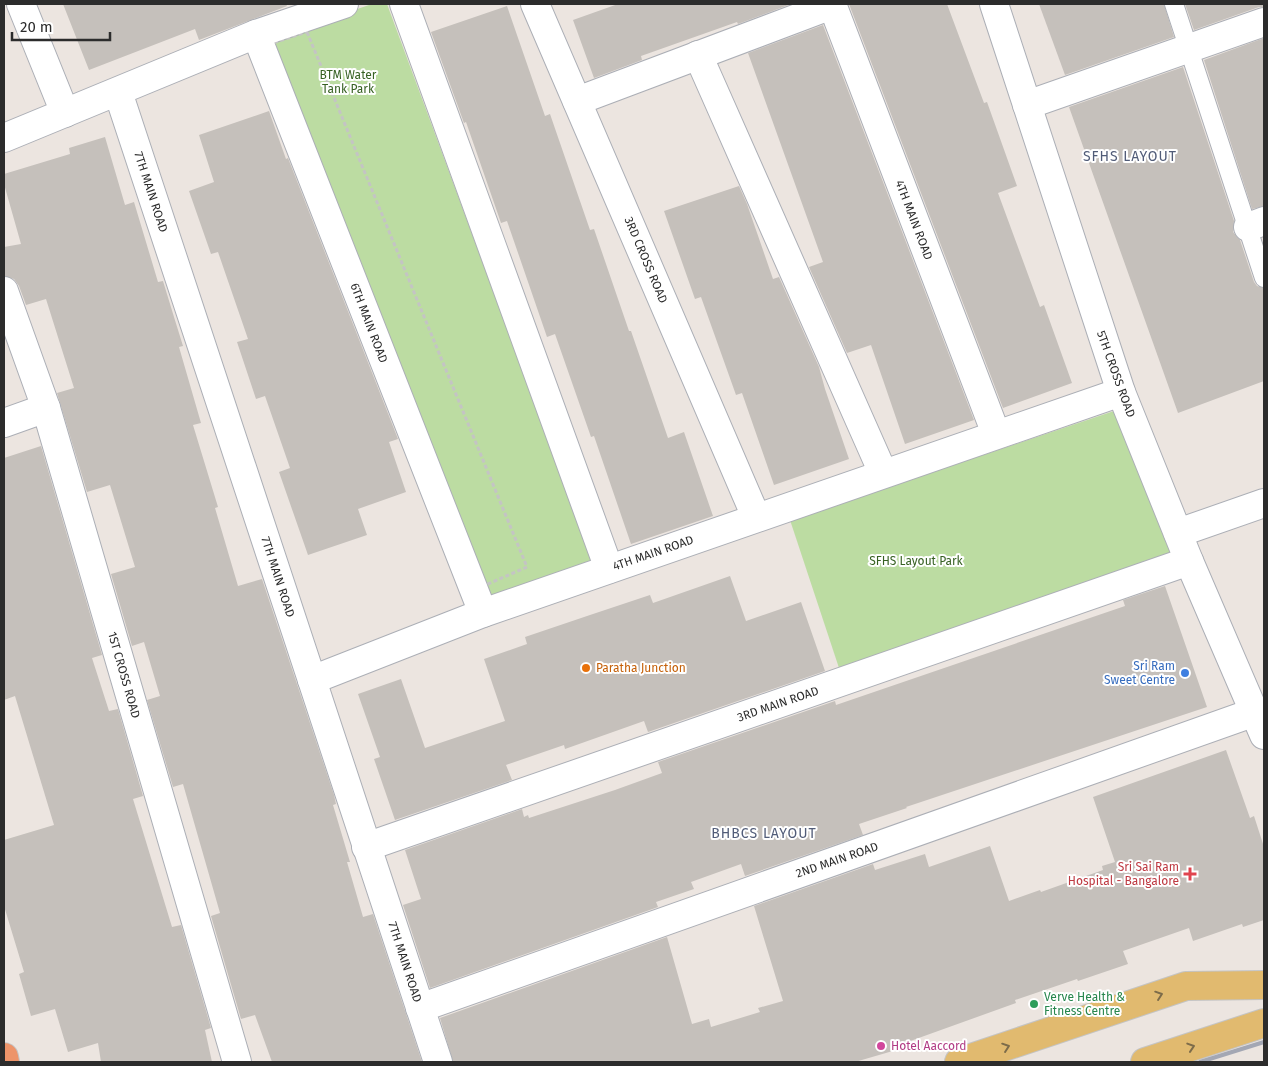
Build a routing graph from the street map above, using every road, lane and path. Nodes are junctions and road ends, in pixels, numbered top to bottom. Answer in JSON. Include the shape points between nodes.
{"nodes":[{"id":1,"x":21,"y":4,"type":"edge"},
{"id":2,"x":344,"y":4,"type":"edge"},
{"id":3,"x":404,"y":4,"type":"edge"},
{"id":4,"x":534,"y":4,"type":"edge"},
{"id":5,"x":832,"y":4,"type":"edge"},
{"id":6,"x":994,"y":4,"type":"edge"},
{"id":7,"x":1174,"y":4,"type":"edge"},
{"id":8,"x":305,"y":10,"type":"edge"},
{"id":9,"x":1264,"y":22,"type":"edge"},
{"id":10,"x":256,"y":34,"type":"junction"},
{"id":11,"x":1189,"y":50,"type":"junction"},
{"id":12,"x":698,"y":55,"type":"junction"},
{"id":13,"x":118,"y":92,"type":"junction"},
{"id":14,"x":576,"y":101,"type":"junction"},
{"id":15,"x":1026,"y":106,"type":"junction"},
{"id":16,"x":66,"y":113,"type":"junction"},
{"id":17,"x":4,"y":138,"type":"edge"},
{"id":18,"x":1256,"y":224,"type":"edge"},
{"id":19,"x":1264,"y":278,"type":"edge"},
{"id":20,"x":4,"y":291,"type":"edge"},
{"id":21,"x":1121,"y":392,"type":"junction"},
{"id":22,"x":46,"y":408,"type":"junction"},
{"id":23,"x":4,"y":423,"type":"edge"},
{"id":24,"x":996,"y":434,"type":"junction"},
{"id":25,"x":883,"y":473,"type":"junction"},
{"id":26,"x":1264,"y":502,"type":"edge"},
{"id":27,"x":756,"y":517,"type":"junction"},
{"id":28,"x":1178,"y":533,"type":"junction"},
{"id":29,"x":1189,"y":561,"type":"junction"},
{"id":30,"x":609,"y":569,"type":"junction"},
{"id":31,"x":483,"y":613,"type":"junction"},
{"id":32,"x":312,"y":680,"type":"junction"},
{"id":33,"x":1259,"y":724,"type":"edge"},
{"id":34,"x":366,"y":847,"type":"junction"},
{"id":35,"x":1264,"y":985,"type":"edge"},
{"id":36,"x":420,"y":1008,"type":"junction"},
{"id":37,"x":1264,"y":1023,"type":"edge"},
{"id":38,"x":4,"y":1057,"type":"edge"},
{"id":39,"x":5,"y":1062,"type":"edge"},
{"id":40,"x":237,"y":1062,"type":"edge"},
{"id":41,"x":438,"y":1062,"type":"edge"},
{"id":42,"x":959,"y":1062,"type":"edge"},
{"id":43,"x":1145,"y":1062,"type":"edge"}],
"edges":[{"from":1,"to":16,"type":"street"},
{"from":2,"to":8,"type":"street"},
{"from":3,"to":30,"type":"street"},
{"from":4,"to":14,"type":"street","name":"3RD CROSS ROAD"},
{"from":5,"to":12,"type":"street","name":"4TH MAIN ROAD"},
{"from":5,"to":24,"type":"street","name":"4TH MAIN ROAD"},
{"from":6,"to":15,"type":"street","name":"5TH CROSS ROAD"},
{"from":7,"to":11,"type":"lane"},
{"from":8,"to":10,"type":"street"},
{"from":9,"to":11,"type":"street"},
{"from":10,"to":13,"type":"street"},
{"from":10,"to":31,"type":"street","name":"6TH MAIN ROAD"},
{"from":11,"to":15,"type":"street"},
{"from":11,"to":18,"type":"lane"},
{"from":12,"to":14,"type":"street","name":"4TH MAIN ROAD"},
{"from":12,"to":25,"type":"street"},
{"from":13,"to":16,"type":"street"},
{"from":13,"to":32,"type":"street","name":"7TH MAIN ROAD"},
{"from":14,"to":27,"type":"street","name":"3RD CROSS ROAD"},
{"from":15,"to":21,"type":"street","name":"5TH CROSS ROAD"},
{"from":16,"to":17,"type":"street"},
{"from":18,"to":19,"type":"lane"},
{"from":20,"to":22,"type":"street","name":"1ST CROSS ROAD"},
{"from":21,"to":24,"type":"street","name":"4TH MAIN ROAD"},
{"from":21,"to":28,"type":"street","name":"5TH CROSS ROAD"},
{"from":22,"to":23,"type":"street"},
{"from":22,"to":40,"type":"street","name":"1ST CROSS ROAD"},
{"from":24,"to":25,"type":"street","name":"4TH MAIN ROAD"},
{"from":25,"to":27,"type":"street","name":"4TH MAIN ROAD"},
{"from":26,"to":28,"type":"street"},
{"from":27,"to":30,"type":"street","name":"4TH MAIN ROAD"},
{"from":28,"to":29,"type":"street","name":"5TH CROSS ROAD"},
{"from":29,"to":33,"type":"street","name":"5TH CROSS ROAD"},
{"from":29,"to":34,"type":"street","name":"3RD MAIN ROAD"},
{"from":30,"to":31,"type":"street","name":"4TH MAIN ROAD"},
{"from":31,"to":32,"type":"street","name":"4TH MAIN ROAD"},
{"from":32,"to":34,"type":"street","name":"7TH MAIN ROAD"},
{"from":33,"to":36,"type":"street","name":"2ND MAIN ROAD"},
{"from":34,"to":36,"type":"street","name":"7TH MAIN ROAD"},
{"from":42,"to":35,"type":"main road","one_way":true,"via":[[1186,986]]},
{"from":36,"to":41,"type":"street","name":"7TH MAIN ROAD"},
{"from":43,"to":37,"type":"main road","one_way":true},
{"from":38,"to":39,"type":"highway"}]}
